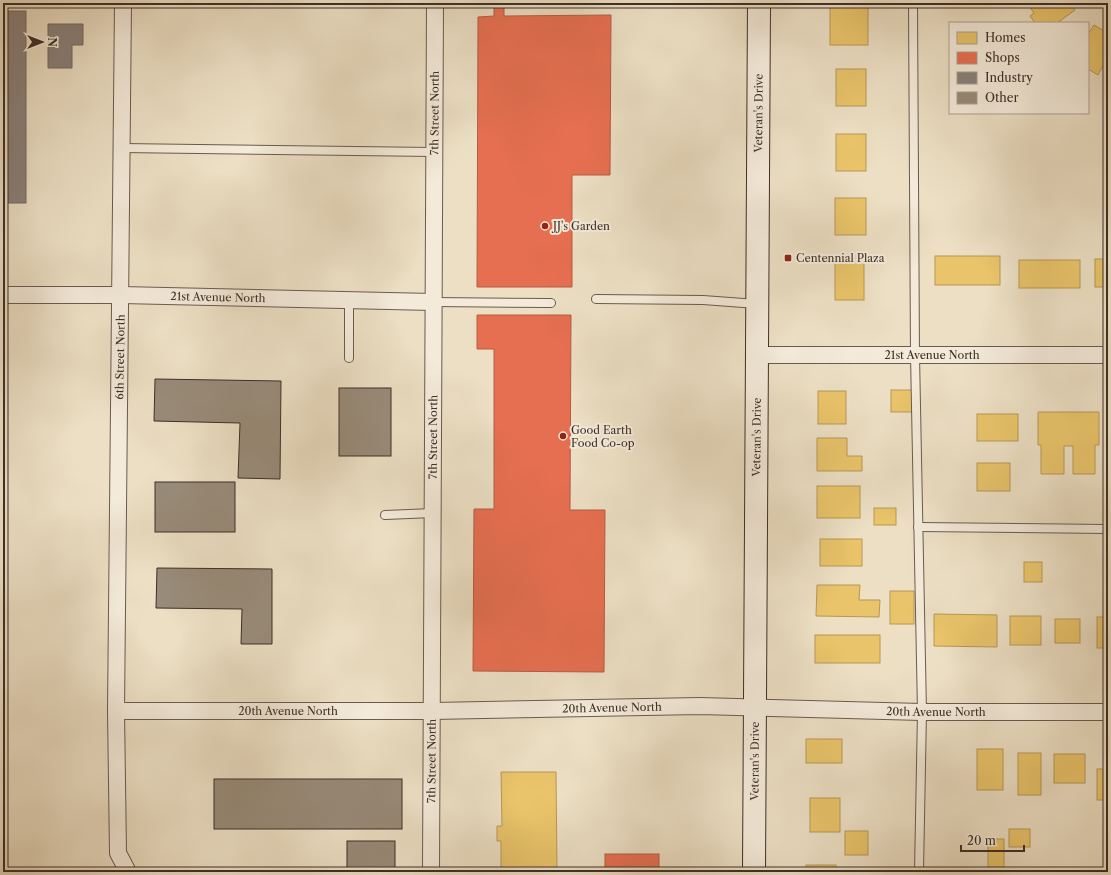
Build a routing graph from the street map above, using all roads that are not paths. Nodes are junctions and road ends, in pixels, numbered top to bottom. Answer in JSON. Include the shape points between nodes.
{"nodes":[{"id":1,"x":123,"y":3,"type":"edge"},
{"id":2,"x":435,"y":3,"type":"edge"},
{"id":3,"x":759,"y":3,"type":"edge"},
{"id":4,"x":913,"y":3,"type":"edge"},
{"id":5,"x":121,"y":148,"type":"junction"},
{"id":6,"x":434,"y":152,"type":"junction"},
{"id":7,"x":3,"y":295,"type":"edge"},
{"id":8,"x":121,"y":295,"type":"junction"},
{"id":9,"x":596,"y":299,"type":"dead end"},
{"id":10,"x":349,"y":300,"type":"junction"},
{"id":11,"x":433,"y":302,"type":"junction"},
{"id":12,"x":550,"y":303,"type":"dead end"},
{"id":13,"x":757,"y":304,"type":"junction"},
{"id":14,"x":757,"y":355,"type":"junction"},
{"id":15,"x":915,"y":355,"type":"junction"},
{"id":16,"x":1108,"y":355,"type":"edge"},
{"id":17,"x":349,"y":358,"type":"dead end"},
{"id":18,"x":433,"y":513,"type":"junction"},
{"id":19,"x":385,"y":515,"type":"dead end"},
{"id":20,"x":918,"y":527,"type":"junction"},
{"id":21,"x":1108,"y":529,"type":"edge"},
{"id":22,"x":756,"y":706,"type":"junction"},
{"id":23,"x":116,"y":711,"type":"junction"},
{"id":24,"x":432,"y":711,"type":"junction"},
{"id":25,"x":922,"y":712,"type":"junction"},
{"id":26,"x":1108,"y":712,"type":"edge"},
{"id":27,"x":128,"y":872,"type":"edge"},
{"id":28,"x":431,"y":872,"type":"edge"},
{"id":29,"x":754,"y":872,"type":"edge"},
{"id":30,"x":919,"y":872,"type":"edge"}],
"edges":[{"from":1,"to":5,"type":"street","name":"6th Street North"},
{"from":2,"to":6,"type":"street","name":"7th Street North"},
{"from":3,"to":13,"type":"street","name":"Veteran's Drive"},
{"from":4,"to":15,"type":"lane"},
{"from":5,"to":6,"type":"lane"},
{"from":5,"to":8,"type":"street","name":"6th Street North"},
{"from":6,"to":11,"type":"street","name":"7th Street North"},
{"from":7,"to":8,"type":"street","name":"21st Avenue North"},
{"from":8,"to":10,"type":"street","name":"21st Avenue North"},
{"from":8,"to":23,"type":"street","name":"6th Street North"},
{"from":9,"to":13,"type":"lane","via":[[703,300]]},
{"from":10,"to":11,"type":"street","name":"21st Avenue North"},
{"from":10,"to":17,"type":"lane"},
{"from":11,"to":12,"type":"lane"},
{"from":11,"to":18,"type":"street","name":"7th Street North"},
{"from":13,"to":14,"type":"street","name":"Veteran's Drive"},
{"from":14,"to":15,"type":"street","name":"21st Avenue North"},
{"from":14,"to":22,"type":"street","name":"Veteran's Drive"},
{"from":15,"to":16,"type":"street","name":"21st Avenue North"},
{"from":15,"to":20,"type":"lane"},
{"from":18,"to":19,"type":"lane"},
{"from":18,"to":24,"type":"street","name":"7th Street North"},
{"from":20,"to":21,"type":"lane"},
{"from":20,"to":25,"type":"lane"},
{"from":22,"to":24,"type":"street","name":"20th Avenue North"},
{"from":22,"to":25,"type":"street","name":"20th Avenue North"},
{"from":22,"to":29,"type":"street","name":"Veteran's Drive"},
{"from":23,"to":24,"type":"street","name":"20th Avenue North"},
{"from":23,"to":27,"type":"street","name":"6th Street North","via":[[118,853]]},
{"from":24,"to":28,"type":"street","name":"7th Street North"},
{"from":25,"to":26,"type":"street","name":"20th Avenue North"},
{"from":25,"to":30,"type":"lane"}]}
